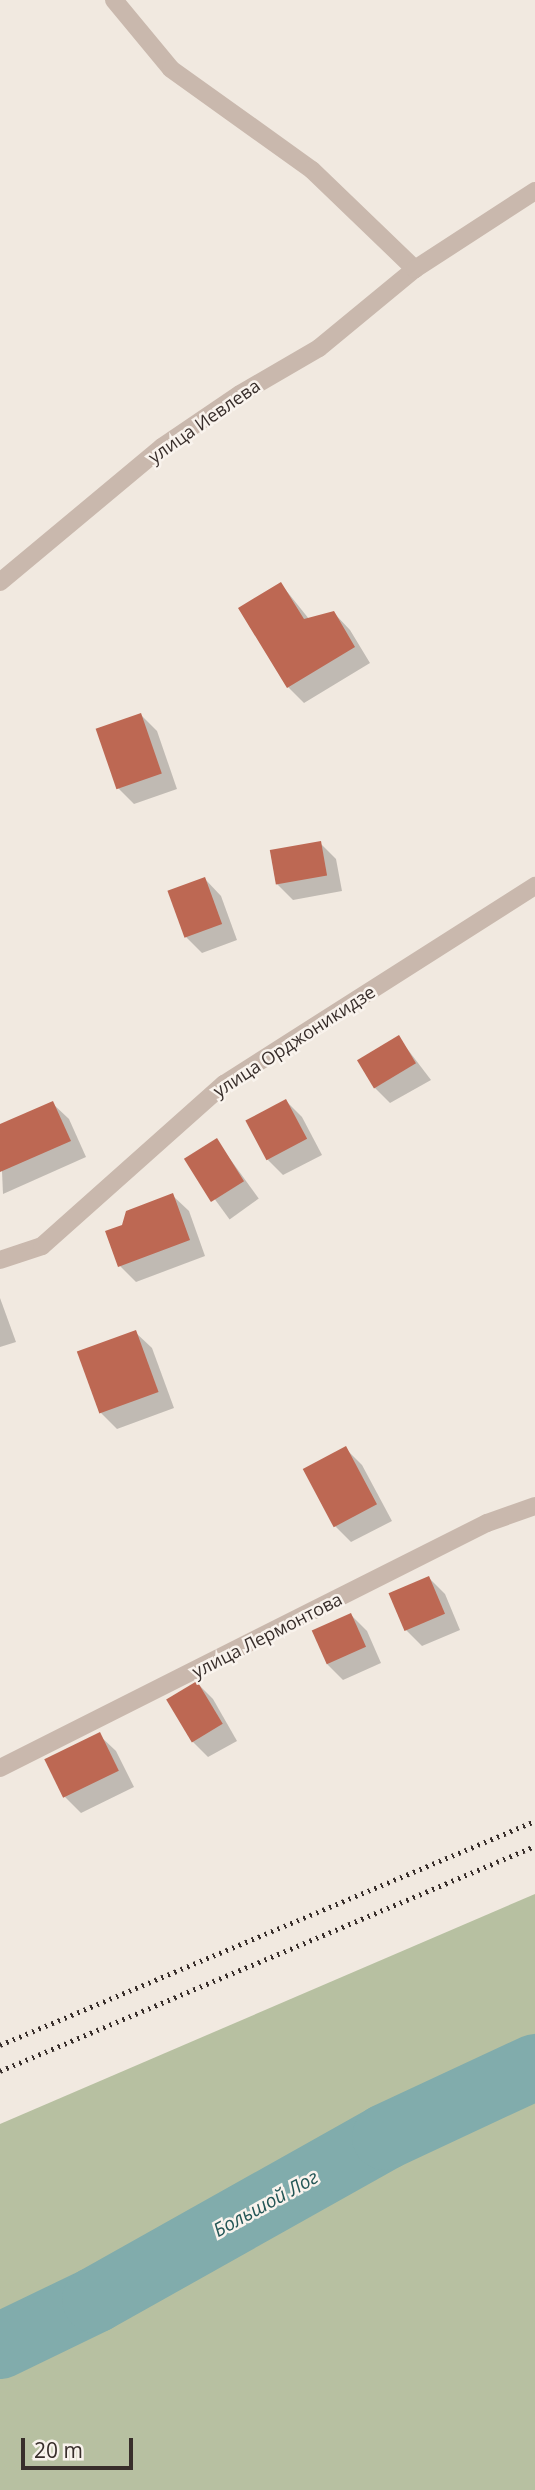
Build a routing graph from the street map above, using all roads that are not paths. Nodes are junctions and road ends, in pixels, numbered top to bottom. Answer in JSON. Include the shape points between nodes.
{"nodes":[{"id":1,"x":114,"y":0,"type":"edge"},
{"id":2,"x":535,"y":191,"type":"edge"},
{"id":3,"x":415,"y":269,"type":"junction"},
{"id":4,"x":0,"y":582,"type":"edge"},
{"id":5,"x":535,"y":886,"type":"edge"},
{"id":6,"x":0,"y":1260,"type":"edge"},
{"id":7,"x":535,"y":1506,"type":"edge"},
{"id":8,"x":0,"y":1768,"type":"edge"}],
"edges":[{"from":1,"to":3,"type":"street","via":[[171,69],[313,170]]},
{"from":2,"to":3,"type":"street","name":"улица Иевлева"},
{"from":3,"to":4,"type":"street","name":"улица Иевлева","via":[[319,348],[162,447]]},
{"from":5,"to":6,"type":"street","name":"улица Орджоникидзе","via":[[224,1084],[42,1245]]},
{"from":7,"to":8,"type":"street","name":"улица Лермонтова","via":[[487,1523]]}]}
